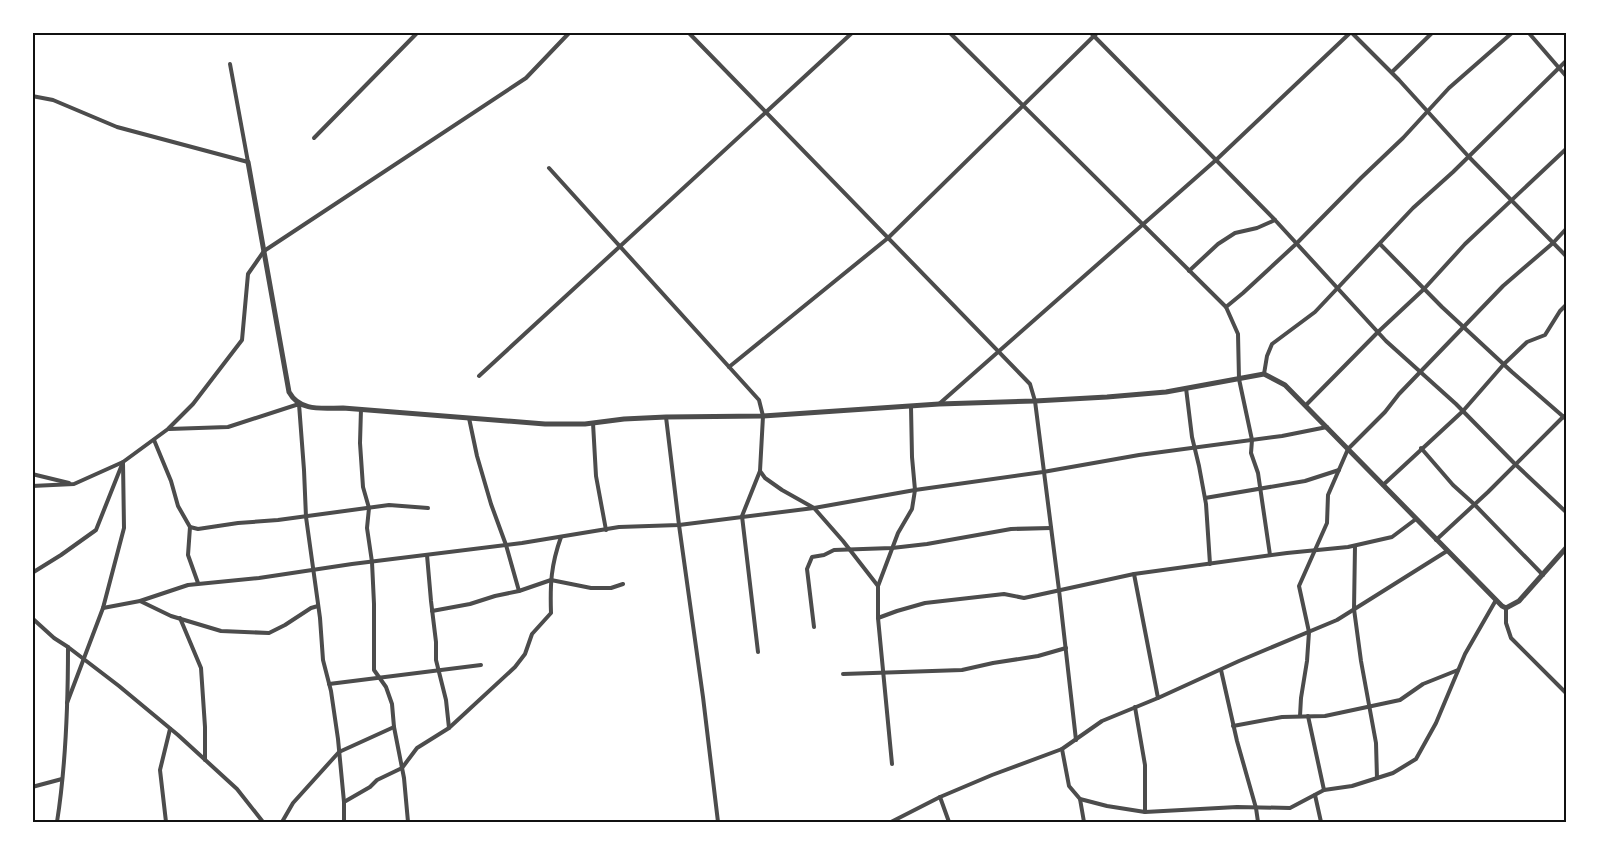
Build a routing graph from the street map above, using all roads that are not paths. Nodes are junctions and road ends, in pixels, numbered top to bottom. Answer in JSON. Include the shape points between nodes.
{"nodes":[{"id":1,"x":418,"y":32,"type":"edge"},
{"id":2,"x":570,"y":32,"type":"edge"},
{"id":3,"x":688,"y":32,"type":"edge"},
{"id":4,"x":853,"y":32,"type":"edge"},
{"id":5,"x":949,"y":32,"type":"edge"},
{"id":6,"x":1090,"y":32,"type":"edge"},
{"id":7,"x":1098,"y":32,"type":"edge"},
{"id":8,"x":1433,"y":32,"type":"edge"},
{"id":9,"x":1513,"y":32,"type":"edge"},
{"id":10,"x":1528,"y":32,"type":"edge"},
{"id":11,"x":1351,"y":33,"type":"edge"},
{"id":12,"x":1094,"y":37,"type":"junction"},
{"id":13,"x":1566,"y":60,"type":"edge"},
{"id":14,"x":230,"y":64,"type":"dead end"},
{"id":15,"x":1559,"y":68,"type":"junction"},
{"id":16,"x":1392,"y":72,"type":"junction"},
{"id":17,"x":1566,"y":76,"type":"edge"},
{"id":18,"x":32,"y":96,"type":"edge"},
{"id":19,"x":1023,"y":106,"type":"junction"},
{"id":20,"x":766,"y":112,"type":"junction"},
{"id":21,"x":1427,"y":112,"type":"junction"},
{"id":22,"x":314,"y":138,"type":"dead end"},
{"id":23,"x":1566,"y":149,"type":"edge"},
{"id":24,"x":1469,"y":157,"type":"junction"},
{"id":25,"x":1216,"y":160,"type":"junction"},
{"id":26,"x":248,"y":162,"type":"junction"},
{"id":27,"x":549,"y":168,"type":"dead end"},
{"id":28,"x":1511,"y":200,"type":"junction"},
{"id":29,"x":1275,"y":220,"type":"junction"},
{"id":30,"x":1143,"y":225,"type":"junction"},
{"id":31,"x":1566,"y":229,"type":"edge"},
{"id":32,"x":888,"y":238,"type":"junction"},
{"id":33,"x":1553,"y":243,"type":"junction"},
{"id":34,"x":1296,"y":244,"type":"junction"},
{"id":35,"x":1380,"y":244,"type":"junction"},
{"id":36,"x":621,"y":246,"type":"junction"},
{"id":37,"x":264,"y":251,"type":"junction"},
{"id":38,"x":1566,"y":256,"type":"edge"},
{"id":39,"x":1189,"y":271,"type":"junction"},
{"id":40,"x":1337,"y":288,"type":"junction"},
{"id":41,"x":1424,"y":289,"type":"junction"},
{"id":42,"x":1566,"y":305,"type":"edge"},
{"id":43,"x":1226,"y":306,"type":"junction"},
{"id":44,"x":1464,"y":327,"type":"junction"},
{"id":45,"x":1378,"y":332,"type":"junction"},
{"id":46,"x":999,"y":352,"type":"junction"},
{"id":47,"x":1504,"y":364,"type":"junction"},
{"id":48,"x":729,"y":367,"type":"junction"},
{"id":49,"x":1421,"y":372,"type":"junction"},
{"id":50,"x":1264,"y":374,"type":"junction"},
{"id":51,"x":479,"y":376,"type":"dead end"},
{"id":52,"x":1239,"y":379,"type":"junction"},
{"id":53,"x":1186,"y":388,"type":"junction"},
{"id":54,"x":1035,"y":402,"type":"junction"},
{"id":55,"x":299,"y":404,"type":"junction"},
{"id":56,"x":939,"y":404,"type":"junction"},
{"id":57,"x":1306,"y":405,"type":"junction"},
{"id":58,"x":911,"y":407,"type":"junction"},
{"id":59,"x":362,"y":410,"type":"junction"},
{"id":60,"x":1463,"y":411,"type":"junction"},
{"id":61,"x":763,"y":416,"type":"junction"},
{"id":62,"x":666,"y":417,"type":"junction"},
{"id":63,"x":469,"y":418,"type":"junction"},
{"id":64,"x":1565,"y":418,"type":"edge"},
{"id":65,"x":593,"y":423,"type":"junction"},
{"id":66,"x":1327,"y":427,"type":"junction"},
{"id":67,"x":168,"y":429,"type":"junction"},
{"id":68,"x":154,"y":440,"type":"junction"},
{"id":69,"x":1252,"y":440,"type":"junction"},
{"id":70,"x":1194,"y":447,"type":"junction"},
{"id":71,"x":1421,"y":448,"type":"junction"},
{"id":72,"x":1348,"y":449,"type":"junction"},
{"id":73,"x":123,"y":462,"type":"junction"},
{"id":74,"x":1516,"y":464,"type":"junction"},
{"id":75,"x":1339,"y":470,"type":"junction"},
{"id":76,"x":760,"y":471,"type":"junction"},
{"id":77,"x":1043,"y":472,"type":"junction"},
{"id":78,"x":32,"y":474,"type":"edge"},
{"id":79,"x":74,"y":484,"type":"junction"},
{"id":80,"x":1383,"y":485,"type":"junction"},
{"id":81,"x":32,"y":486,"type":"edge"},
{"id":82,"x":1260,"y":488,"type":"junction"},
{"id":83,"x":915,"y":490,"type":"junction"},
{"id":84,"x":1205,"y":498,"type":"junction"},
{"id":85,"x":1474,"y":504,"type":"junction"},
{"id":86,"x":369,"y":508,"type":"junction"},
{"id":87,"x":428,"y":508,"type":"dead end"},
{"id":88,"x":814,"y":508,"type":"junction"},
{"id":89,"x":1566,"y":512,"type":"edge"},
{"id":90,"x":742,"y":516,"type":"junction"},
{"id":91,"x":306,"y":517,"type":"junction"},
{"id":92,"x":1416,"y":519,"type":"junction"},
{"id":93,"x":679,"y":525,"type":"junction"},
{"id":94,"x":190,"y":527,"type":"junction"},
{"id":95,"x":1051,"y":528,"type":"junction"},
{"id":96,"x":606,"y":530,"type":"junction"},
{"id":97,"x":561,"y":537,"type":"junction"},
{"id":98,"x":1436,"y":540,"type":"junction"},
{"id":99,"x":506,"y":545,"type":"junction"},
{"id":100,"x":1355,"y":546,"type":"junction"},
{"id":101,"x":892,"y":548,"type":"junction"},
{"id":102,"x":1566,"y":548,"type":"edge"},
{"id":103,"x":850,"y":550,"type":"junction"},
{"id":104,"x":1315,"y":550,"type":"junction"},
{"id":105,"x":1448,"y":551,"type":"junction"},
{"id":106,"x":427,"y":555,"type":"junction"},
{"id":107,"x":1270,"y":555,"type":"junction"},
{"id":108,"x":372,"y":562,"type":"junction"},
{"id":109,"x":1210,"y":564,"type":"junction"},
{"id":110,"x":313,"y":570,"type":"junction"},
{"id":111,"x":32,"y":573,"type":"edge"},
{"id":112,"x":1134,"y":574,"type":"junction"},
{"id":113,"x":1542,"y":575,"type":"junction"},
{"id":114,"x":551,"y":580,"type":"junction"},
{"id":115,"x":198,"y":583,"type":"junction"},
{"id":116,"x":623,"y":584,"type":"dead end"},
{"id":117,"x":878,"y":586,"type":"junction"},
{"id":118,"x":1059,"y":590,"type":"junction"},
{"id":119,"x":518,"y":591,"type":"junction"},
{"id":120,"x":1496,"y":600,"type":"junction"},
{"id":121,"x":140,"y":601,"type":"junction"},
{"id":122,"x":318,"y":606,"type":"junction"},
{"id":123,"x":103,"y":608,"type":"junction"},
{"id":124,"x":1506,"y":608,"type":"junction"},
{"id":125,"x":1354,"y":609,"type":"junction"},
{"id":126,"x":432,"y":611,"type":"junction"},
{"id":127,"x":32,"y":618,"type":"edge"},
{"id":128,"x":180,"y":618,"type":"junction"},
{"id":129,"x":878,"y":618,"type":"junction"},
{"id":130,"x":814,"y":627,"type":"dead end"},
{"id":131,"x":1309,"y":632,"type":"junction"},
{"id":132,"x":68,"y":646,"type":"junction"},
{"id":133,"x":1066,"y":648,"type":"junction"},
{"id":134,"x":758,"y":652,"type":"dead end"},
{"id":135,"x":84,"y":660,"type":"junction"},
{"id":136,"x":481,"y":665,"type":"dead end"},
{"id":137,"x":1221,"y":670,"type":"junction"},
{"id":138,"x":1458,"y":670,"type":"junction"},
{"id":139,"x":439,"y":671,"type":"junction"},
{"id":140,"x":883,"y":673,"type":"junction"},
{"id":141,"x":843,"y":674,"type":"dead end"},
{"id":142,"x":380,"y":678,"type":"junction"},
{"id":143,"x":329,"y":684,"type":"junction"},
{"id":144,"x":1566,"y":693,"type":"edge"},
{"id":145,"x":1158,"y":698,"type":"junction"},
{"id":146,"x":67,"y":703,"type":"junction"},
{"id":147,"x":1370,"y":707,"type":"junction"},
{"id":148,"x":1135,"y":708,"type":"junction"},
{"id":149,"x":1300,"y":716,"type":"junction"},
{"id":150,"x":1308,"y":716,"type":"junction"},
{"id":151,"x":1234,"y":726,"type":"junction"},
{"id":152,"x":394,"y":727,"type":"junction"},
{"id":153,"x":449,"y":728,"type":"junction"},
{"id":154,"x":170,"y":729,"type":"junction"},
{"id":155,"x":1076,"y":740,"type":"junction"},
{"id":156,"x":1062,"y":749,"type":"junction"},
{"id":157,"x":339,"y":752,"type":"junction"},
{"id":158,"x":205,"y":760,"type":"junction"},
{"id":159,"x":892,"y":764,"type":"dead end"},
{"id":160,"x":402,"y":768,"type":"junction"},
{"id":161,"x":1377,"y":778,"type":"junction"},
{"id":162,"x":62,"y":779,"type":"junction"},
{"id":163,"x":32,"y":787,"type":"edge"},
{"id":164,"x":1324,"y":790,"type":"junction"},
{"id":165,"x":1316,"y":795,"type":"junction"},
{"id":166,"x":940,"y":797,"type":"junction"},
{"id":167,"x":1080,"y":799,"type":"junction"},
{"id":168,"x":344,"y":802,"type":"junction"},
{"id":169,"x":1256,"y":808,"type":"junction"},
{"id":170,"x":1145,"y":812,"type":"junction"},
{"id":171,"x":57,"y":822,"type":"edge"},
{"id":172,"x":166,"y":822,"type":"edge"},
{"id":173,"x":263,"y":822,"type":"edge"},
{"id":174,"x":282,"y":822,"type":"edge"},
{"id":175,"x":344,"y":822,"type":"edge"},
{"id":176,"x":408,"y":822,"type":"edge"},
{"id":177,"x":718,"y":822,"type":"edge"},
{"id":178,"x":891,"y":822,"type":"edge"},
{"id":179,"x":949,"y":822,"type":"edge"},
{"id":180,"x":1084,"y":822,"type":"edge"},
{"id":181,"x":1258,"y":822,"type":"edge"},
{"id":182,"x":1321,"y":822,"type":"edge"}],
"edges":[{"from":1,"to":22,"type":"street"},
{"from":2,"to":37,"type":"street","via":[[526,78]]},
{"from":3,"to":20,"type":"street"},
{"from":4,"to":20,"type":"street"},
{"from":5,"to":19,"type":"street"},
{"from":6,"to":12,"type":"street"},
{"from":7,"to":12,"type":"street"},
{"from":8,"to":16,"type":"street"},
{"from":9,"to":21,"type":"street","via":[[1449,88]]},
{"from":10,"to":15,"type":"street"},
{"from":11,"to":16,"type":"street"},
{"from":11,"to":25,"type":"street"},
{"from":12,"to":19,"type":"street"},
{"from":12,"to":25,"type":"street"},
{"from":13,"to":15,"type":"street"},
{"from":14,"to":26,"type":"street"},
{"from":15,"to":17,"type":"street"},
{"from":15,"to":24,"type":"street"},
{"from":16,"to":21,"type":"street"},
{"from":18,"to":26,"type":"street","via":[[53,100],[118,127]]},
{"from":19,"to":30,"type":"street"},
{"from":19,"to":32,"type":"street"},
{"from":20,"to":32,"type":"street"},
{"from":20,"to":36,"type":"street"},
{"from":21,"to":24,"type":"street"},
{"from":21,"to":34,"type":"street"},
{"from":23,"to":28,"type":"street"},
{"from":24,"to":28,"type":"street"},
{"from":24,"to":35,"type":"street","via":[[1413,208]]},
{"from":25,"to":29,"type":"street"},
{"from":25,"to":30,"type":"street"},
{"from":26,"to":37,"type":"street"},
{"from":27,"to":36,"type":"street"},
{"from":28,"to":33,"type":"street"},
{"from":28,"to":41,"type":"street"},
{"from":29,"to":34,"type":"street"},
{"from":29,"to":39,"type":"street","via":[[1235,233]]},
{"from":30,"to":39,"type":"street"},
{"from":30,"to":46,"type":"street"},
{"from":31,"to":33,"type":"street"},
{"from":32,"to":46,"type":"street"},
{"from":32,"to":48,"type":"street"},
{"from":33,"to":38,"type":"street"},
{"from":33,"to":44,"type":"street","via":[[1503,286]]},
{"from":34,"to":40,"type":"street"},
{"from":34,"to":43,"type":"street"},
{"from":35,"to":40,"type":"street"},
{"from":35,"to":41,"type":"street"},
{"from":36,"to":48,"type":"street"},
{"from":36,"to":51,"type":"street"},
{"from":37,"to":55,"type":"street","via":[[290,392]]},
{"from":37,"to":67,"type":"street","via":[[248,274],[242,340],[193,404]]},
{"from":39,"to":43,"type":"street"},
{"from":40,"to":45,"type":"street"},
{"from":40,"to":50,"type":"street","via":[[1315,312],[1272,344]]},
{"from":41,"to":44,"type":"street"},
{"from":41,"to":45,"type":"street"},
{"from":42,"to":47,"type":"street","via":[[1545,335],[1528,342]]},
{"from":43,"to":52,"type":"street","via":[[1238,334]]},
{"from":44,"to":47,"type":"street"},
{"from":44,"to":49,"type":"street"},
{"from":45,"to":49,"type":"street"},
{"from":45,"to":57,"type":"street"},
{"from":46,"to":54,"type":"street","via":[[1030,384]]},
{"from":46,"to":56,"type":"street"},
{"from":47,"to":60,"type":"street"},
{"from":47,"to":64,"type":"street"},
{"from":48,"to":61,"type":"street","via":[[759,400]]},
{"from":49,"to":60,"type":"street"},
{"from":49,"to":72,"type":"street"},
{"from":50,"to":52,"type":"street"},
{"from":50,"to":57,"type":"street","via":[[1285,384]]},
{"from":52,"to":53,"type":"street"},
{"from":52,"to":69,"type":"street"},
{"from":53,"to":54,"type":"street"},
{"from":53,"to":70,"type":"street"},
{"from":54,"to":56,"type":"street"},
{"from":54,"to":77,"type":"street"},
{"from":55,"to":59,"type":"street"},
{"from":55,"to":67,"type":"street","via":[[228,427]]},
{"from":55,"to":91,"type":"street"},
{"from":56,"to":58,"type":"street"},
{"from":57,"to":66,"type":"street"},
{"from":58,"to":61,"type":"street"},
{"from":58,"to":83,"type":"street"},
{"from":59,"to":63,"type":"street"},
{"from":59,"to":86,"type":"street","via":[[363,488]]},
{"from":60,"to":71,"type":"street"},
{"from":60,"to":74,"type":"street"},
{"from":61,"to":62,"type":"street"},
{"from":61,"to":76,"type":"street"},
{"from":62,"to":65,"type":"street"},
{"from":62,"to":93,"type":"street"},
{"from":63,"to":65,"type":"street","via":[[545,424]]},
{"from":63,"to":99,"type":"street","via":[[477,456]]},
{"from":64,"to":74,"type":"street"},
{"from":65,"to":96,"type":"street","via":[[596,476]]},
{"from":66,"to":69,"type":"street"},
{"from":66,"to":72,"type":"street"},
{"from":67,"to":68,"type":"street"},
{"from":68,"to":73,"type":"street"},
{"from":68,"to":94,"type":"street","via":[[178,506]]},
{"from":69,"to":70,"type":"street"},
{"from":69,"to":82,"type":"street","via":[[1251,453]]},
{"from":70,"to":77,"type":"street"},
{"from":70,"to":84,"type":"street"},
{"from":71,"to":80,"type":"street"},
{"from":71,"to":85,"type":"street"},
{"from":72,"to":75,"type":"street"},
{"from":72,"to":80,"type":"street"},
{"from":73,"to":79,"type":"street"},
{"from":73,"to":111,"type":"street","via":[[96,530]]},
{"from":73,"to":123,"type":"street","via":[[124,528]]},
{"from":74,"to":85,"type":"street"},
{"from":74,"to":89,"type":"street"},
{"from":75,"to":82,"type":"street","via":[[1304,482]]},
{"from":75,"to":104,"type":"street","via":[[1328,495],[1327,523]]},
{"from":76,"to":88,"type":"street","via":[[782,490]]},
{"from":76,"to":90,"type":"street"},
{"from":77,"to":83,"type":"street"},
{"from":77,"to":95,"type":"street"},
{"from":78,"to":79,"type":"street"},
{"from":79,"to":81,"type":"street"},
{"from":80,"to":92,"type":"street"},
{"from":82,"to":84,"type":"street"},
{"from":82,"to":107,"type":"street"},
{"from":83,"to":88,"type":"street"},
{"from":83,"to":101,"type":"street","via":[[912,509]]},
{"from":84,"to":109,"type":"street"},
{"from":85,"to":98,"type":"street"},
{"from":85,"to":113,"type":"street"},
{"from":86,"to":87,"type":"street","via":[[389,505]]},
{"from":86,"to":91,"type":"street"},
{"from":86,"to":108,"type":"street","via":[[367,528]]},
{"from":88,"to":90,"type":"street"},
{"from":88,"to":103,"type":"street"},
{"from":90,"to":93,"type":"street"},
{"from":90,"to":134,"type":"street"},
{"from":91,"to":94,"type":"street","via":[[198,529]]},
{"from":91,"to":110,"type":"street"},
{"from":92,"to":98,"type":"street"},
{"from":92,"to":100,"type":"street","via":[[1392,537]]},
{"from":93,"to":96,"type":"street"},
{"from":93,"to":177,"type":"street"},
{"from":94,"to":115,"type":"street","via":[[188,555]]},
{"from":95,"to":101,"type":"street","via":[[1011,529]]},
{"from":95,"to":118,"type":"street"},
{"from":96,"to":97,"type":"street"},
{"from":97,"to":99,"type":"street"},
{"from":97,"to":114,"type":"street","via":[[553,560]]},
{"from":98,"to":105,"type":"street"},
{"from":99,"to":106,"type":"street"},
{"from":99,"to":119,"type":"street"},
{"from":100,"to":104,"type":"street"},
{"from":100,"to":125,"type":"street"},
{"from":101,"to":103,"type":"street"},
{"from":101,"to":117,"type":"street"},
{"from":102,"to":113,"type":"street"},
{"from":103,"to":117,"type":"street"},
{"from":103,"to":130,"type":"street","via":[[834,550],[812,557],[807,569]]},
{"from":104,"to":107,"type":"street"},
{"from":104,"to":131,"type":"street","via":[[1299,586]]},
{"from":105,"to":120,"type":"street"},
{"from":105,"to":125,"type":"street"},
{"from":106,"to":108,"type":"street"},
{"from":106,"to":126,"type":"street"},
{"from":107,"to":109,"type":"street"},
{"from":108,"to":110,"type":"street"},
{"from":108,"to":142,"type":"street","via":[[374,670]]},
{"from":109,"to":112,"type":"street"},
{"from":110,"to":115,"type":"street"},
{"from":110,"to":122,"type":"street"},
{"from":112,"to":118,"type":"street"},
{"from":112,"to":145,"type":"street"},
{"from":113,"to":124,"type":"street","via":[[1519,601]]},
{"from":114,"to":116,"type":"street","via":[[591,588]]},
{"from":114,"to":119,"type":"street"},
{"from":114,"to":153,"type":"street","via":[[551,614],[532,634],[525,654]]},
{"from":115,"to":121,"type":"street"},
{"from":117,"to":129,"type":"street"},
{"from":118,"to":129,"type":"street","via":[[1024,598],[1004,594],[925,603]]},
{"from":118,"to":133,"type":"street"},
{"from":119,"to":126,"type":"street"},
{"from":120,"to":124,"type":"street"},
{"from":120,"to":138,"type":"street"},
{"from":121,"to":123,"type":"street"},
{"from":121,"to":128,"type":"street"},
{"from":122,"to":128,"type":"street","via":[[270,633],[221,631]]},
{"from":122,"to":143,"type":"street","via":[[323,660]]},
{"from":123,"to":135,"type":"street"},
{"from":124,"to":144,"type":"street","via":[[1511,638]]},
{"from":125,"to":131,"type":"street"},
{"from":125,"to":147,"type":"street"},
{"from":126,"to":139,"type":"street"},
{"from":127,"to":132,"type":"street"},
{"from":128,"to":158,"type":"street","via":[[201,668]]},
{"from":129,"to":140,"type":"street"},
{"from":131,"to":137,"type":"street"},
{"from":131,"to":149,"type":"street"},
{"from":132,"to":135,"type":"street"},
{"from":132,"to":146,"type":"street"},
{"from":133,"to":140,"type":"street","via":[[962,670]]},
{"from":133,"to":155,"type":"street"},
{"from":135,"to":146,"type":"street"},
{"from":135,"to":154,"type":"street"},
{"from":136,"to":139,"type":"street"},
{"from":137,"to":145,"type":"street"},
{"from":137,"to":151,"type":"street"},
{"from":138,"to":147,"type":"street","via":[[1423,684],[1400,700]]},
{"from":138,"to":161,"type":"street","via":[[1436,723],[1416,759],[1393,773]]},
{"from":139,"to":142,"type":"street"},
{"from":139,"to":153,"type":"street"},
{"from":140,"to":141,"type":"street"},
{"from":140,"to":159,"type":"street"},
{"from":142,"to":143,"type":"street"},
{"from":142,"to":152,"type":"street","via":[[392,704]]},
{"from":143,"to":157,"type":"street"},
{"from":145,"to":148,"type":"street"},
{"from":146,"to":162,"type":"street"},
{"from":147,"to":150,"type":"street"},
{"from":147,"to":161,"type":"street"},
{"from":148,"to":155,"type":"street","via":[[1102,720]]},
{"from":148,"to":170,"type":"street","via":[[1145,765]]},
{"from":149,"to":150,"type":"street"},
{"from":149,"to":151,"type":"street"},
{"from":150,"to":164,"type":"street"},
{"from":151,"to":169,"type":"street"},
{"from":152,"to":157,"type":"street"},
{"from":152,"to":160,"type":"street"},
{"from":153,"to":160,"type":"street","via":[[417,748]]},
{"from":154,"to":158,"type":"street"},
{"from":154,"to":172,"type":"street","via":[[160,770]]},
{"from":155,"to":156,"type":"street"},
{"from":156,"to":166,"type":"street"},
{"from":156,"to":167,"type":"street","via":[[1070,786]]},
{"from":157,"to":168,"type":"street"},
{"from":157,"to":174,"type":"street","via":[[293,803]]},
{"from":158,"to":173,"type":"street","via":[[236,788]]},
{"from":160,"to":168,"type":"street"},
{"from":160,"to":176,"type":"street"},
{"from":161,"to":164,"type":"street"},
{"from":162,"to":163,"type":"street"},
{"from":162,"to":171,"type":"street"},
{"from":164,"to":165,"type":"street"},
{"from":165,"to":169,"type":"street","via":[[1290,808]]},
{"from":165,"to":182,"type":"street"},
{"from":166,"to":178,"type":"street"},
{"from":166,"to":179,"type":"street"},
{"from":167,"to":170,"type":"street"},
{"from":167,"to":180,"type":"street"},
{"from":168,"to":175,"type":"street"},
{"from":169,"to":170,"type":"street"},
{"from":169,"to":181,"type":"street"}]}
